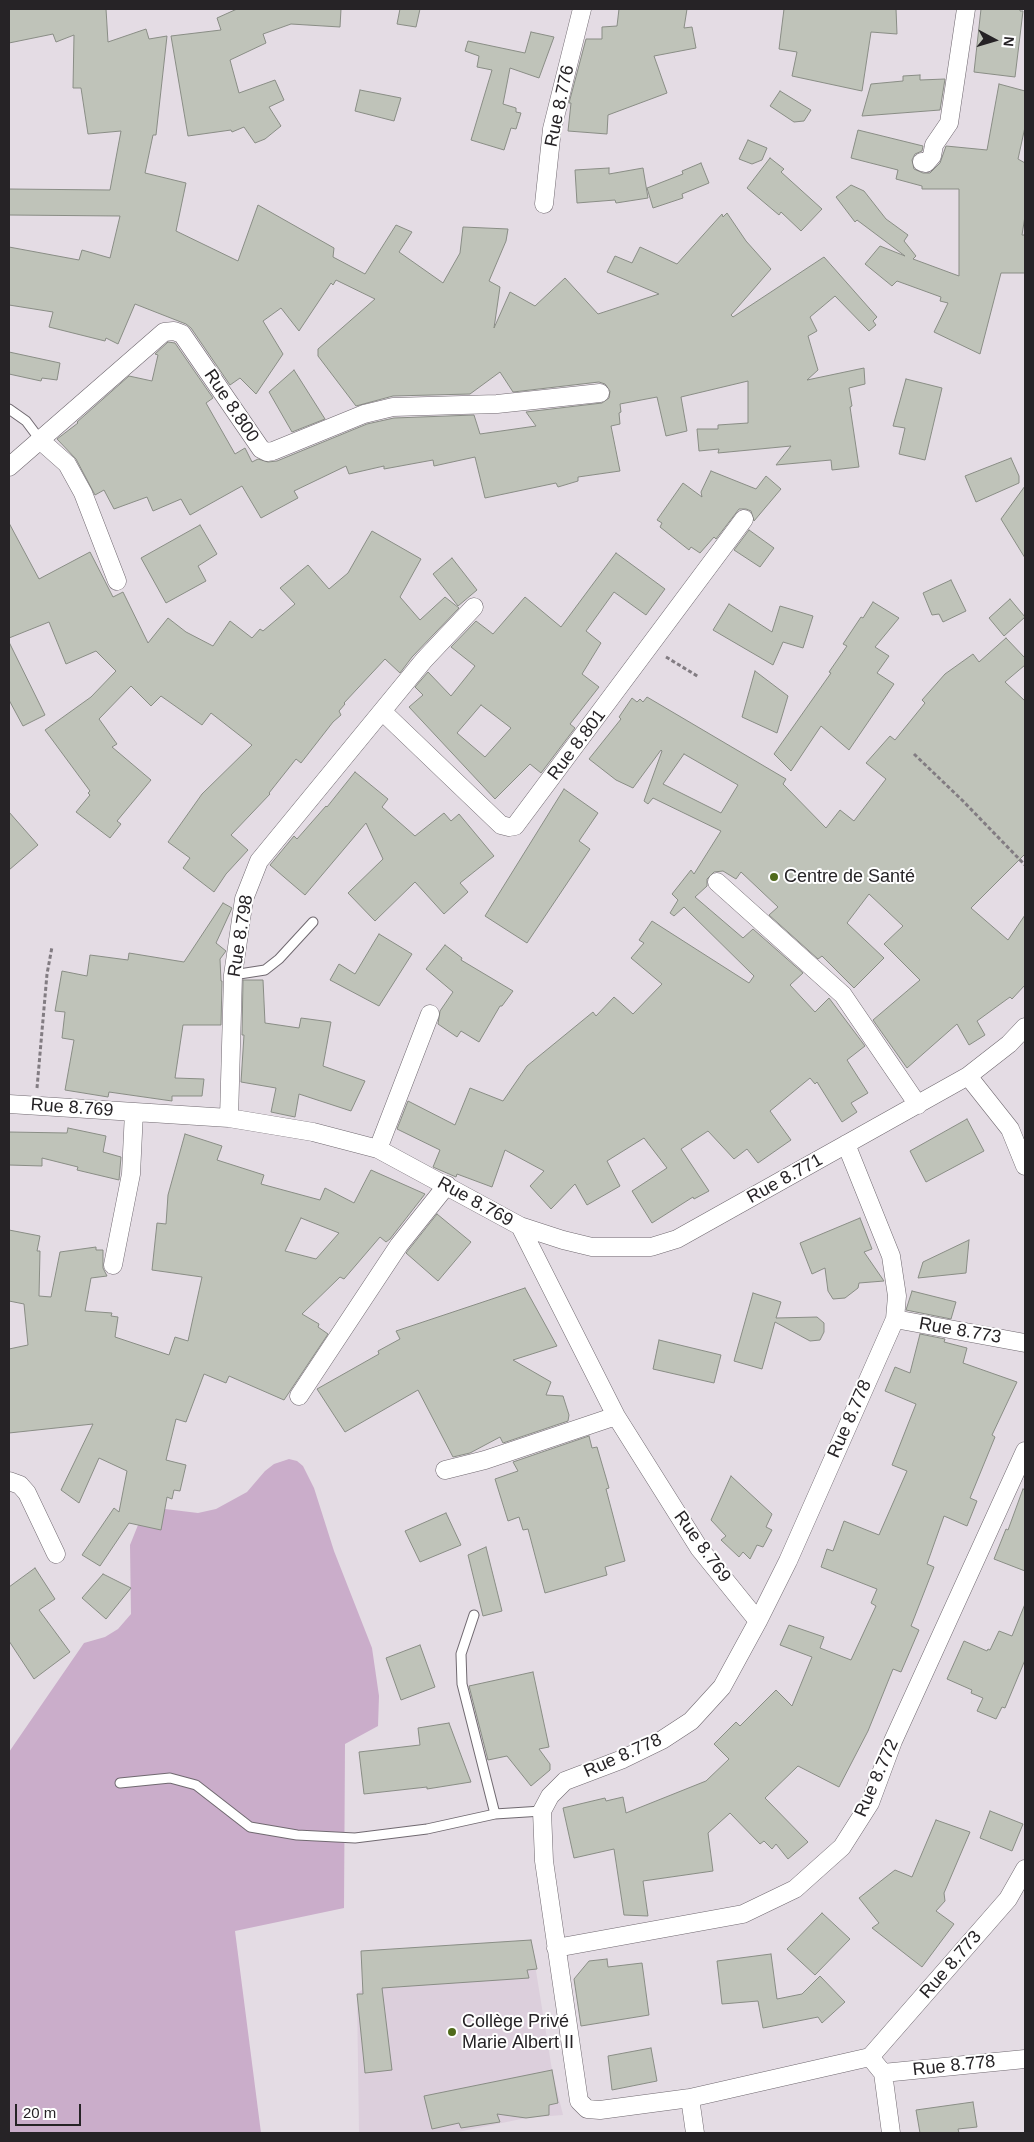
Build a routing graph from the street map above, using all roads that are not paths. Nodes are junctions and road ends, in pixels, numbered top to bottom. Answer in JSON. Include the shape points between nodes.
{"nodes":[{"id":1,"x":582,"y":9,"type":"edge"},
{"id":2,"x":966,"y":9,"type":"edge"},
{"id":3,"x":922,"y":162,"type":"dead end"},
{"id":4,"x":544,"y":204,"type":"dead end"},
{"id":5,"x":600,"y":393,"type":"dead end"},
{"id":6,"x":9,"y":409,"type":"edge"},
{"id":7,"x":40,"y":440,"type":"junction"},
{"id":8,"x":9,"y":466,"type":"edge"},
{"id":9,"x":744,"y":519,"type":"dead end"},
{"id":10,"x":117,"y":581,"type":"dead end"},
{"id":11,"x":474,"y":607,"type":"dead end"},
{"id":12,"x":382,"y":711,"type":"junction"},
{"id":13,"x":717,"y":882,"type":"dead end"},
{"id":14,"x":313,"y":922,"type":"dead end"},
{"id":15,"x":233,"y":975,"type":"junction"},
{"id":16,"x":430,"y":1014,"type":"dead end"},
{"id":17,"x":1025,"y":1027,"type":"edge"},
{"id":18,"x":968,"y":1076,"type":"junction"},
{"id":19,"x":9,"y":1104,"type":"edge"},
{"id":20,"x":918,"y":1105,"type":"junction"},
{"id":21,"x":134,"y":1112,"type":"junction"},
{"id":22,"x":229,"y":1118,"type":"junction"},
{"id":23,"x":846,"y":1144,"type":"junction"},
{"id":24,"x":378,"y":1149,"type":"junction"},
{"id":25,"x":1025,"y":1166,"type":"edge"},
{"id":26,"x":447,"y":1185,"type":"junction"},
{"id":27,"x":520,"y":1226,"type":"junction"},
{"id":28,"x":113,"y":1265,"type":"dead end"},
{"id":29,"x":895,"y":1319,"type":"junction"},
{"id":30,"x":1025,"y":1342,"type":"edge"},
{"id":31,"x":299,"y":1396,"type":"dead end"},
{"id":32,"x":616,"y":1416,"type":"junction"},
{"id":33,"x":1025,"y":1452,"type":"edge"},
{"id":34,"x":445,"y":1470,"type":"dead end"},
{"id":35,"x":9,"y":1481,"type":"edge"},
{"id":36,"x":56,"y":1554,"type":"dead end"},
{"id":37,"x":474,"y":1615,"type":"dead end"},
{"id":38,"x":758,"y":1621,"type":"junction"},
{"id":39,"x":120,"y":1783,"type":"dead end"},
{"id":40,"x":542,"y":1811,"type":"junction"},
{"id":41,"x":495,"y":1814,"type":"junction"},
{"id":42,"x":1025,"y":1869,"type":"edge"},
{"id":43,"x":556,"y":1948,"type":"junction"},
{"id":44,"x":870,"y":2057,"type":"junction"},
{"id":45,"x":1025,"y":2059,"type":"edge"},
{"id":46,"x":883,"y":2072,"type":"junction"},
{"id":47,"x":690,"y":2098,"type":"junction"},
{"id":48,"x":695,"y":2133,"type":"edge"},
{"id":49,"x":891,"y":2133,"type":"edge"}],
"edges":[{"from":1,"to":4,"type":"street","name":"Rue 8.776","via":[[552,129]]},
{"from":2,"to":3,"type":"street","via":[[949,123],[934,145],[932,156],[926,163]]},
{"from":5,"to":7,"type":"street","name":"Rue 8.800","via":[[497,404],[393,408],[356,417],[266,452],[182,334],[174,331],[164,332]]},
{"from":6,"to":7,"type":"lane","via":[[26,421]]},
{"from":7,"to":8,"type":"street","name":"Rue 8.800"},
{"from":7,"to":10,"type":"street","via":[[67,464],[83,493]]},
{"from":9,"to":12,"type":"street","name":"Rue 8.801","via":[[516,826],[501,825]]},
{"from":11,"to":12,"type":"street","name":"Rue 8.798"},
{"from":12,"to":15,"type":"street","name":"Rue 8.798","via":[[259,861],[244,899]]},
{"from":13,"to":20,"type":"street","via":[[843,995]]},
{"from":14,"to":15,"type":"lane","via":[[266,970]]},
{"from":15,"to":22,"type":"street","name":"Rue 8.798"},
{"from":16,"to":24,"type":"street"},
{"from":17,"to":18,"type":"street","name":"Rue 8.771"},
{"from":18,"to":20,"type":"street","name":"Rue 8.771"},
{"from":18,"to":25,"type":"street","via":[[1010,1129]]},
{"from":19,"to":21,"type":"street","name":"Rue 8.769"},
{"from":20,"to":23,"type":"street","name":"Rue 8.771"},
{"from":21,"to":22,"type":"street","name":"Rue 8.769"},
{"from":21,"to":28,"type":"street","via":[[131,1174]]},
{"from":22,"to":24,"type":"street","name":"Rue 8.769","via":[[313,1132]]},
{"from":23,"to":27,"type":"street","name":"Rue 8.771","via":[[677,1239],[651,1247],[592,1247]]},
{"from":23,"to":29,"type":"street","name":"Rue 8.778","via":[[891,1256],[897,1296]]},
{"from":24,"to":26,"type":"street","name":"Rue 8.769"},
{"from":26,"to":27,"type":"street","name":"Rue 8.769"},
{"from":26,"to":31,"type":"street","via":[[399,1245]]},
{"from":27,"to":32,"type":"street","name":"Rue 8.769"},
{"from":29,"to":30,"type":"street","name":"Rue 8.773"},
{"from":29,"to":38,"type":"street","name":"Rue 8.778","via":[[788,1561]]},
{"from":32,"to":34,"type":"street","via":[[485,1460]]},
{"from":32,"to":38,"type":"street","name":"Rue 8.769","via":[[699,1548]]},
{"from":33,"to":43,"type":"street","name":"Rue 8.772","via":[[893,1741],[870,1803],[842,1847],[795,1889],[742,1914]]},
{"from":35,"to":36,"type":"street","via":[[20,1485],[26,1493]]},
{"from":37,"to":41,"type":"lane","via":[[461,1654],[462,1684]]},
{"from":38,"to":40,"type":"street","name":"Rue 8.778","via":[[722,1687],[691,1720],[662,1740],[623,1759],[565,1781],[550,1796]]},
{"from":39,"to":41,"type":"lane","via":[[170,1778],[196,1785],[250,1827],[298,1835],[355,1838],[427,1829]]},
{"from":40,"to":41,"type":"lane"},
{"from":40,"to":43,"type":"street","via":[[544,1860]]},
{"from":42,"to":44,"type":"street","name":"Rue 8.773","via":[[1008,1899]]},
{"from":43,"to":47,"type":"street","via":[[580,2100],[587,2109]]},
{"from":44,"to":46,"type":"street"},
{"from":44,"to":47,"type":"street"},
{"from":45,"to":46,"type":"street","name":"Rue 8.778"},
{"from":46,"to":49,"type":"street"},
{"from":47,"to":48,"type":"street"}]}
